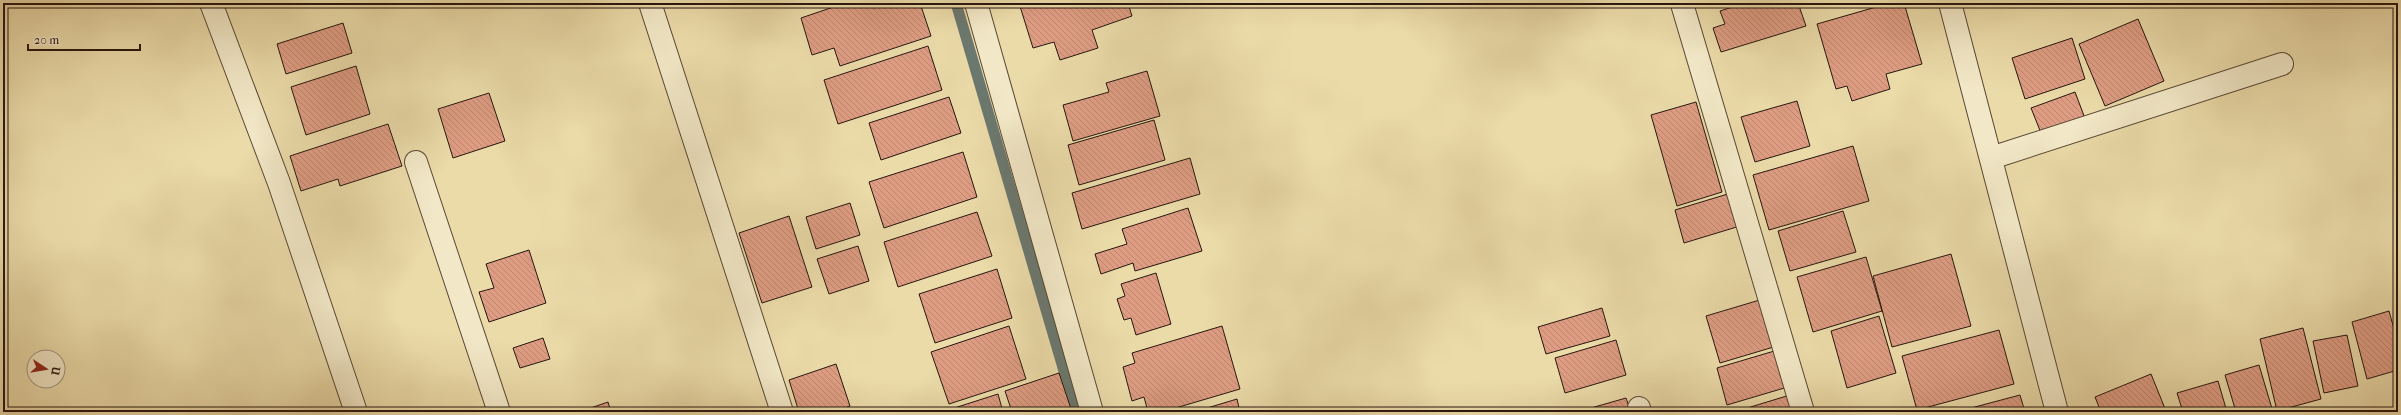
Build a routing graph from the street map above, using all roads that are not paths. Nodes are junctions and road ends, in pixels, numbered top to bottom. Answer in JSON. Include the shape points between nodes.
{"nodes":[{"id":1,"x":211,"y":3,"type":"edge"},
{"id":2,"x":650,"y":3,"type":"edge"},
{"id":3,"x":976,"y":3,"type":"edge"},
{"id":4,"x":1950,"y":3,"type":"edge"},
{"id":5,"x":1682,"y":4,"type":"dead end"},
{"id":6,"x":2282,"y":64,"type":"dead end"},
{"id":7,"x":1991,"y":158,"type":"junction"},
{"id":8,"x":416,"y":162,"type":"dead end"},
{"id":9,"x":356,"y":412,"type":"edge"},
{"id":10,"x":499,"y":412,"type":"edge"},
{"id":11,"x":782,"y":412,"type":"edge"},
{"id":12,"x":1092,"y":412,"type":"edge"},
{"id":13,"x":1803,"y":412,"type":"edge"},
{"id":14,"x":2057,"y":412,"type":"edge"}],
"edges":[{"from":1,"to":9,"type":"street","via":[[279,183]]},
{"from":2,"to":11,"type":"street"},
{"from":3,"to":12,"type":"street"},
{"from":4,"to":7,"type":"street"},
{"from":5,"to":13,"type":"street"},
{"from":6,"to":7,"type":"street"},
{"from":7,"to":14,"type":"street"},
{"from":8,"to":10,"type":"street"}]}
